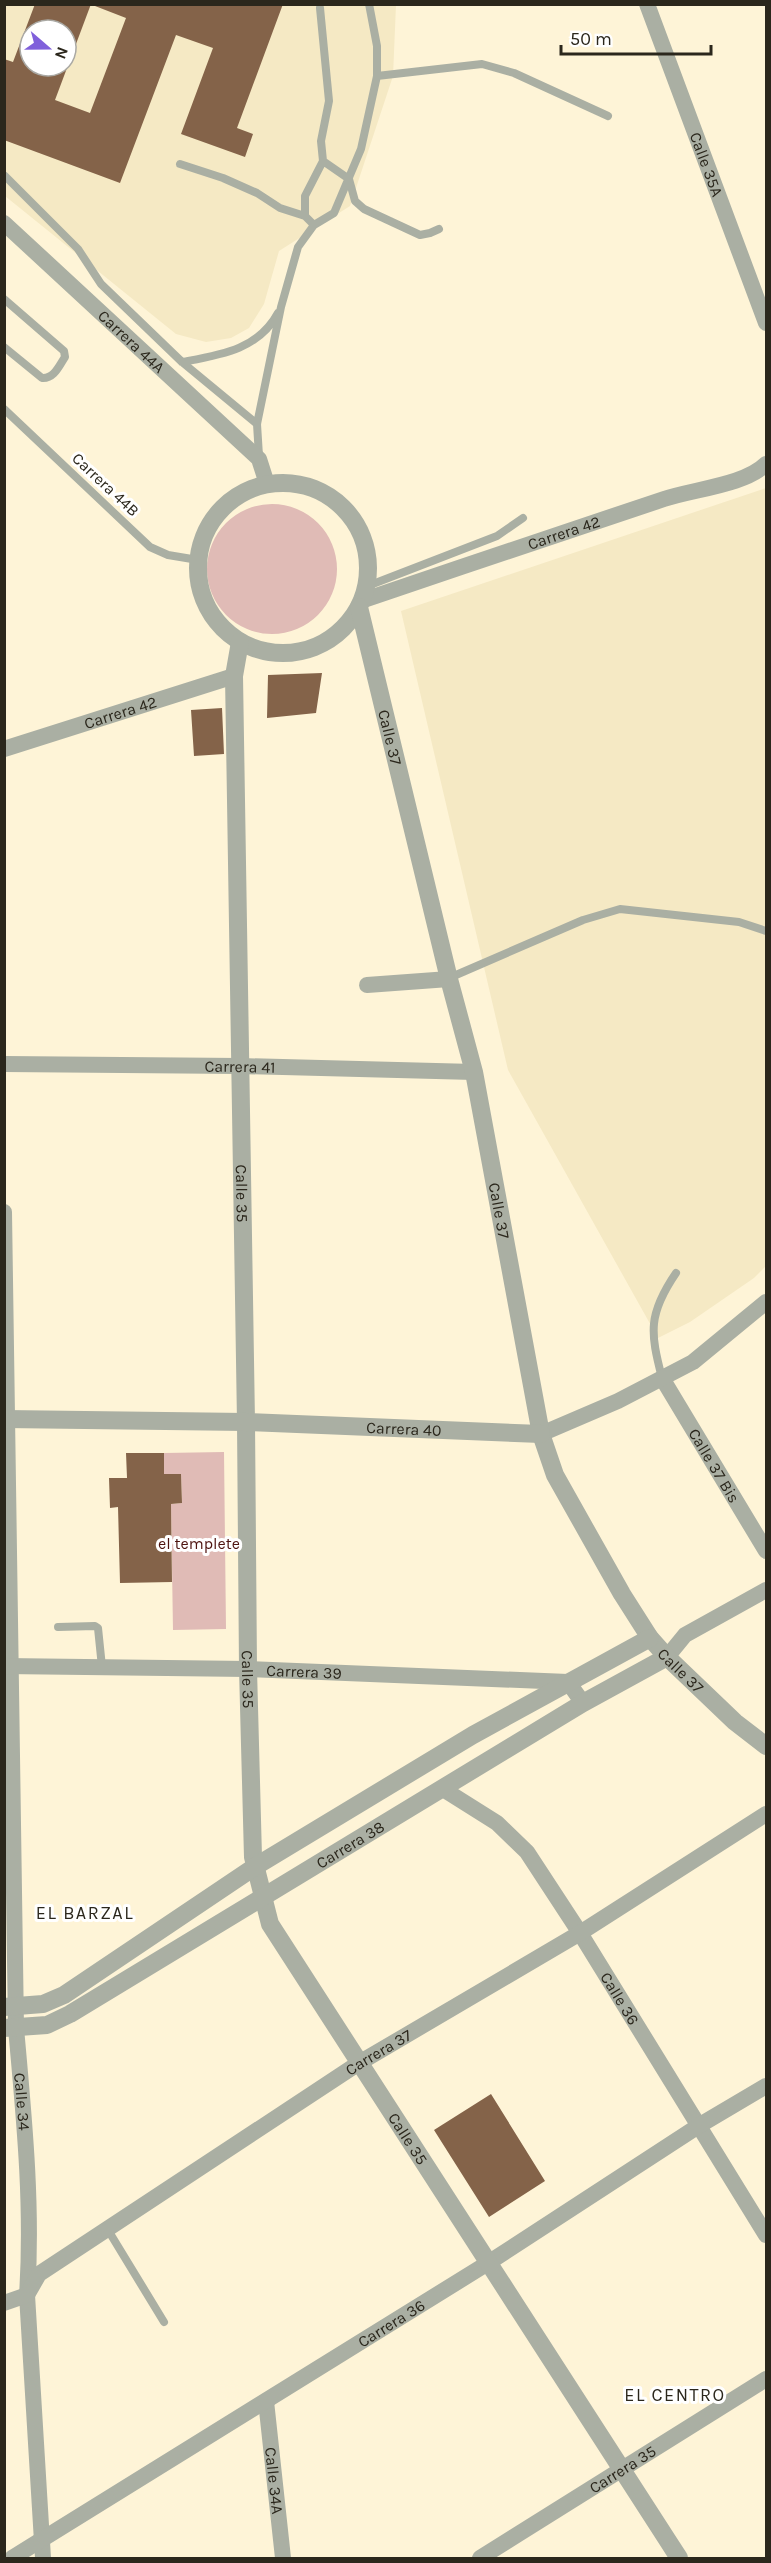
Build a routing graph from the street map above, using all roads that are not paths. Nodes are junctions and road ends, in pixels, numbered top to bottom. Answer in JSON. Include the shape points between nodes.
{"nodes":[{"id":1,"x":369,"y":4,"type":"edge"},
{"id":2,"x":647,"y":4,"type":"edge"},
{"id":3,"x":320,"y":8,"type":"dead end"},
{"id":4,"x":377,"y":76,"type":"junction"},
{"id":5,"x":608,"y":116,"type":"dead end"},
{"id":6,"x":323,"y":161,"type":"junction"},
{"id":7,"x":180,"y":164,"type":"dead end"},
{"id":8,"x":5,"y":176,"type":"edge"},
{"id":9,"x":349,"y":179,"type":"junction"},
{"id":10,"x":305,"y":216,"type":"junction"},
{"id":11,"x":4,"y":223,"type":"edge"},
{"id":12,"x":314,"y":225,"type":"junction"},
{"id":13,"x":439,"y":229,"type":"dead end"},
{"id":14,"x":4,"y":300,"type":"edge"},
{"id":15,"x":281,"y":307,"type":"junction"},
{"id":16,"x":766,"y":323,"type":"edge"},
{"id":17,"x":4,"y":347,"type":"edge"},
{"id":18,"x":182,"y":362,"type":"junction"},
{"id":19,"x":4,"y":409,"type":"edge"},
{"id":20,"x":257,"y":424,"type":"junction"},
{"id":21,"x":259,"y":459,"type":"junction"},
{"id":22,"x":766,"y":464,"type":"edge"},
{"id":23,"x":267,"y":484,"type":"junction"},
{"id":24,"x":523,"y":518,"type":"dead end"},
{"id":25,"x":198,"y":560,"type":"junction"},
{"id":26,"x":362,"y":598,"type":"junction"},
{"id":27,"x":240,"y":642,"type":"junction"},
{"id":28,"x":234,"y":676,"type":"junction"},
{"id":29,"x":4,"y":748,"type":"edge"},
{"id":30,"x":766,"y":931,"type":"edge"},
{"id":31,"x":448,"y":978,"type":"junction"},
{"id":32,"x":367,"y":985,"type":"dead end"},
{"id":33,"x":4,"y":1065,"type":"edge"},
{"id":34,"x":240,"y":1066,"type":"junction"},
{"id":35,"x":474,"y":1072,"type":"junction"},
{"id":36,"x":4,"y":1212,"type":"edge"},
{"id":37,"x":676,"y":1273,"type":"dead end"},
{"id":38,"x":766,"y":1302,"type":"edge"},
{"id":39,"x":662,"y":1378,"type":"junction"},
{"id":40,"x":5,"y":1419,"type":"edge"},
{"id":41,"x":246,"y":1422,"type":"junction"},
{"id":42,"x":541,"y":1434,"type":"junction"},
{"id":43,"x":766,"y":1551,"type":"edge"},
{"id":44,"x":766,"y":1590,"type":"edge"},
{"id":45,"x":58,"y":1627,"type":"dead end"},
{"id":46,"x":685,"y":1635,"type":"junction"},
{"id":47,"x":650,"y":1638,"type":"junction"},
{"id":48,"x":667,"y":1657,"type":"junction"},
{"id":49,"x":7,"y":1666,"type":"edge"},
{"id":50,"x":102,"y":1667,"type":"junction"},
{"id":51,"x":248,"y":1669,"type":"junction"},
{"id":52,"x":567,"y":1682,"type":"junction"},
{"id":53,"x":583,"y":1703,"type":"junction"},
{"id":54,"x":766,"y":1746,"type":"edge"},
{"id":55,"x":443,"y":1789,"type":"junction"},
{"id":56,"x":766,"y":1814,"type":"edge"},
{"id":57,"x":256,"y":1866,"type":"junction"},
{"id":58,"x":263,"y":1895,"type":"junction"},
{"id":59,"x":580,"y":1933,"type":"junction"},
{"id":60,"x":10,"y":2007,"type":"edge"},
{"id":61,"x":10,"y":2028,"type":"edge"},
{"id":62,"x":359,"y":2063,"type":"junction"},
{"id":63,"x":766,"y":2086,"type":"edge"},
{"id":64,"x":700,"y":2125,"type":"junction"},
{"id":65,"x":108,"y":2230,"type":"junction"},
{"id":66,"x":766,"y":2235,"type":"edge"},
{"id":67,"x":488,"y":2263,"type":"junction"},
{"id":68,"x":27,"y":2295,"type":"junction"},
{"id":69,"x":4,"y":2303,"type":"edge"},
{"id":70,"x":164,"y":2322,"type":"dead end"},
{"id":71,"x":766,"y":2379,"type":"edge"},
{"id":72,"x":266,"y":2401,"type":"junction"},
{"id":73,"x":621,"y":2470,"type":"junction"},
{"id":74,"x":41,"y":2541,"type":"junction"},
{"id":75,"x":12,"y":2559,"type":"edge"},
{"id":76,"x":43,"y":2559,"type":"edge"},
{"id":77,"x":283,"y":2559,"type":"edge"},
{"id":78,"x":480,"y":2559,"type":"edge"},
{"id":79,"x":679,"y":2559,"type":"edge"}],
"edges":[{"from":1,"to":4,"type":"lane"},
{"from":2,"to":16,"type":"street","name":"Calle 35A"},
{"from":3,"to":6,"type":"lane","via":[[329,101],[321,141]]},
{"from":4,"to":5,"type":"lane","via":[[482,64],[514,73]]},
{"from":4,"to":9,"type":"lane","via":[[361,149]]},
{"from":6,"to":9,"type":"lane"},
{"from":6,"to":10,"type":"lane","via":[[305,196]]},
{"from":7,"to":10,"type":"lane","via":[[223,178],[280,208]]},
{"from":8,"to":18,"type":"lane","via":[[78,249],[100,284]]},
{"from":9,"to":12,"type":"lane","via":[[334,213]]},
{"from":9,"to":13,"type":"lane","via":[[355,201],[364,209],[420,235]]},
{"from":10,"to":12,"type":"lane"},
{"from":11,"to":21,"type":"street","name":"Carrera 44A"},
{"from":12,"to":15,"type":"lane","via":[[298,247]]},
{"from":14,"to":17,"type":"lane","via":[[64,351],[65,357],[51,377],[46,378]]},
{"from":15,"to":18,"type":"lane","via":[[269,327],[250,344],[226,354]]},
{"from":15,"to":20,"type":"lane"},
{"from":18,"to":20,"type":"lane"},
{"from":19,"to":25,"type":"lane","name":"Carrera 44B","via":[[150,547],[168,555]]},
{"from":20,"to":21,"type":"lane"},
{"from":21,"to":23,"type":"street"},
{"from":22,"to":26,"type":"street","name":"Carrera 42","via":[[745,478],[667,498]]},
{"from":23,"to":25,"type":"street","via":[[241,494],[220,511],[205,535]]},
{"from":23,"to":26,"type":"street","via":[[309,486],[345,509],[365,545],[368,573]]},
{"from":24,"to":26,"type":"lane","via":[[497,536]]},
{"from":25,"to":27,"type":"street","via":[[205,603],[220,625]]},
{"from":26,"to":27,"type":"street","via":[[347,626],[303,651],[264,651]]},
{"from":26,"to":31,"type":"street","name":"Calle 37"},
{"from":27,"to":28,"type":"street","name":"Calle 35"},
{"from":28,"to":29,"type":"street","name":"Carrera 42"},
{"from":28,"to":34,"type":"street","name":"Calle 35"},
{"from":30,"to":31,"type":"lane","via":[[739,922],[620,909],[583,920]]},
{"from":31,"to":32,"type":"street"},
{"from":31,"to":35,"type":"street","name":"Calle 37"},
{"from":33,"to":34,"type":"street","name":"Carrera 41"},
{"from":34,"to":35,"type":"street","name":"Carrera 41"},
{"from":34,"to":41,"type":"street","name":"Calle 35"},
{"from":35,"to":42,"type":"street","name":"Calle 37"},
{"from":36,"to":40,"type":"street","name":"Calle 34"},
{"from":37,"to":39,"type":"lane","via":[[655,1313],[652,1342]]},
{"from":38,"to":39,"type":"street","name":"Carrera 40","via":[[693,1362]]},
{"from":39,"to":42,"type":"street","name":"Carrera 40"},
{"from":39,"to":43,"type":"street","name":"Calle 37 Bis"},
{"from":40,"to":41,"type":"street","name":"Carrera 40"},
{"from":40,"to":49,"type":"street","name":"Calle 34"},
{"from":41,"to":42,"type":"street","name":"Carrera 40"},
{"from":41,"to":51,"type":"street","name":"Calle 35"},
{"from":42,"to":47,"type":"street","name":"Calle 37","via":[[555,1475]]},
{"from":44,"to":46,"type":"street","name":"Carrera 38"},
{"from":45,"to":50,"type":"lane","via":[[98,1628]]},
{"from":46,"to":47,"type":"street","name":"Carrera 38"},
{"from":46,"to":48,"type":"street","name":"Carrera 38"},
{"from":47,"to":48,"type":"street","name":"Calle 37"},
{"from":47,"to":52,"type":"street","name":"Carrera 38"},
{"from":48,"to":53,"type":"street","name":"Carrera 38"},
{"from":48,"to":54,"type":"street","name":"Calle 37"},
{"from":49,"to":50,"type":"street","name":"Carrera 39"},
{"from":49,"to":60,"type":"street","name":"Calle 34"},
{"from":50,"to":51,"type":"street","name":"Carrera 39"},
{"from":51,"to":52,"type":"street","name":"Carrera 39"},
{"from":51,"to":57,"type":"street","name":"Calle 35"},
{"from":52,"to":53,"type":"street"},
{"from":52,"to":57,"type":"street","name":"Carrera 38"},
{"from":53,"to":55,"type":"street","name":"Carrera 38"},
{"from":55,"to":58,"type":"street","name":"Carrera 38"},
{"from":55,"to":59,"type":"street","name":"Calle 36","via":[[480,1810],[513,1837]]},
{"from":56,"to":59,"type":"street","name":"Carrera 37"},
{"from":57,"to":58,"type":"street","name":"Calle 35"},
{"from":57,"to":60,"type":"street","name":"Carrera 38","via":[[64,1995],[43,2004]]},
{"from":58,"to":61,"type":"street","name":"Carrera 38","via":[[70,2014],[46,2025]]},
{"from":58,"to":62,"type":"street","name":"Calle 35","via":[[270,1924]]},
{"from":59,"to":62,"type":"street","name":"Carrera 37"},
{"from":59,"to":64,"type":"street","name":"Calle 36"},
{"from":60,"to":61,"type":"street","name":"Calle 34"},
{"from":61,"to":68,"type":"street","name":"Calle 34","via":[[27,2152]]},
{"from":62,"to":65,"type":"street","name":"Carrera 37"},
{"from":62,"to":67,"type":"street","name":"Calle 35"},
{"from":63,"to":64,"type":"street","name":"Carrera 36"},
{"from":64,"to":66,"type":"street","name":"Calle 36"},
{"from":64,"to":67,"type":"street","name":"Carrera 36"},
{"from":65,"to":68,"type":"street","name":"Carrera 37","via":[[39,2274]]},
{"from":65,"to":70,"type":"lane"},
{"from":67,"to":72,"type":"street","name":"Carrera 36"},
{"from":67,"to":73,"type":"street","name":"Calle 35"},
{"from":68,"to":69,"type":"street"},
{"from":68,"to":74,"type":"street","name":"Calle 34"},
{"from":71,"to":73,"type":"street","name":"Carrera 35"},
{"from":72,"to":74,"type":"street","name":"Carrera 36"},
{"from":72,"to":77,"type":"street","name":"Calle 34A"},
{"from":73,"to":78,"type":"street","name":"Carrera 35"},
{"from":73,"to":79,"type":"street","name":"Calle 35"},
{"from":74,"to":75,"type":"street","name":"Carrera 36"},
{"from":74,"to":76,"type":"street","name":"Calle 34"}]}
